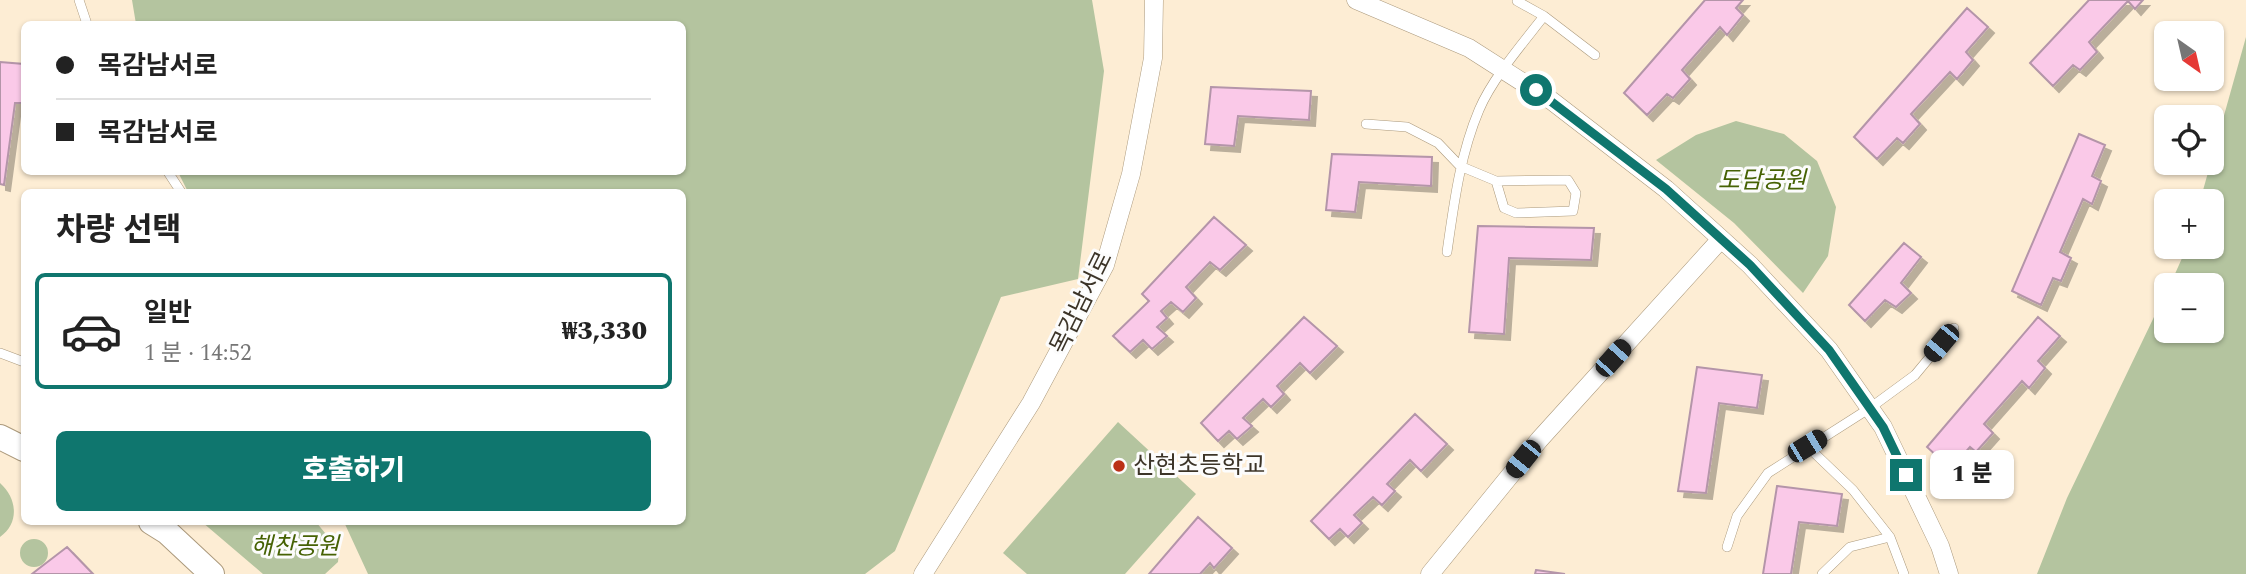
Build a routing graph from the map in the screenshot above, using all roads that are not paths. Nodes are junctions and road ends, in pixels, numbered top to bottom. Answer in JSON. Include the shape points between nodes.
{"nodes":[{"id":1,"x":79,"y":0,"type":"edge"},
{"id":2,"x":1154,"y":0,"type":"edge"},
{"id":3,"x":1356,"y":0,"type":"edge"},
{"id":4,"x":1518,"y":0,"type":"edge"},
{"id":5,"x":1544,"y":16,"type":"junction"},
{"id":6,"x":86,"y":21,"type":"edge"},
{"id":7,"x":1595,"y":55,"type":"dead end"},
{"id":8,"x":1504,"y":70,"type":"junction"},
{"id":9,"x":1366,"y":124,"type":"dead end"},
{"id":10,"x":1460,"y":166,"type":"junction"},
{"id":11,"x":1496,"y":181,"type":"junction"},
{"id":12,"x":1721,"y":239,"type":"junction"},
{"id":13,"x":1447,"y":252,"type":"dead end"},
{"id":14,"x":1954,"y":328,"type":"dead end"},
{"id":15,"x":0,"y":353,"type":"edge"},
{"id":16,"x":21,"y":361,"type":"edge"},
{"id":17,"x":1870,"y":408,"type":"junction"},
{"id":18,"x":0,"y":437,"type":"edge"},
{"id":19,"x":1807,"y":446,"type":"junction"},
{"id":20,"x":21,"y":448,"type":"edge"},
{"id":21,"x":164,"y":525,"type":"edge"},
{"id":22,"x":1890,"y":537,"type":"junction"},
{"id":23,"x":1727,"y":547,"type":"dead end"},
{"id":24,"x":212,"y":574,"type":"edge"},
{"id":25,"x":923,"y":574,"type":"edge"},
{"id":26,"x":1430,"y":574,"type":"edge"},
{"id":27,"x":1822,"y":574,"type":"edge"},
{"id":28,"x":1904,"y":574,"type":"edge"},
{"id":29,"x":1949,"y":574,"type":"edge"}],
"edges":[{"from":1,"to":6,"type":"lane"},
{"from":2,"to":25,"type":"street","name":"목감남서로","via":[[1153,58],[1131,174],[1105,265],[1031,403]]},
{"from":3,"to":8,"type":"street","via":[[1469,48]]},
{"from":4,"to":5,"type":"lane"},
{"from":5,"to":7,"type":"lane"},
{"from":5,"to":8,"type":"lane"},
{"from":8,"to":10,"type":"lane","via":[[1480,108]]},
{"from":8,"to":12,"type":"street","via":[[1552,100],[1656,181]]},
{"from":9,"to":10,"type":"lane","via":[[1407,127],[1438,143]]},
{"from":10,"to":11,"type":"lane"},
{"from":10,"to":13,"type":"lane"},
{"from":11,"to":11,"type":"lane","via":[[1569,180],[1576,193],[1573,211],[1516,213],[1504,208]]},
{"from":12,"to":17,"type":"street","via":[[1829,350]]},
{"from":12,"to":26,"type":"street","via":[[1539,440]]},
{"from":14,"to":17,"type":"lane","via":[[1915,375]]},
{"from":15,"to":16,"type":"lane"},
{"from":17,"to":19,"type":"lane"},
{"from":17,"to":29,"type":"street","via":[[1940,546]]},
{"from":18,"to":20,"type":"street"},
{"from":19,"to":22,"type":"lane","via":[[1853,490]]},
{"from":19,"to":23,"type":"lane","via":[[1768,472],[1737,516]]},
{"from":21,"to":24,"type":"street"},
{"from":22,"to":27,"type":"lane","via":[[1850,547]]},
{"from":22,"to":28,"type":"lane"}]}
